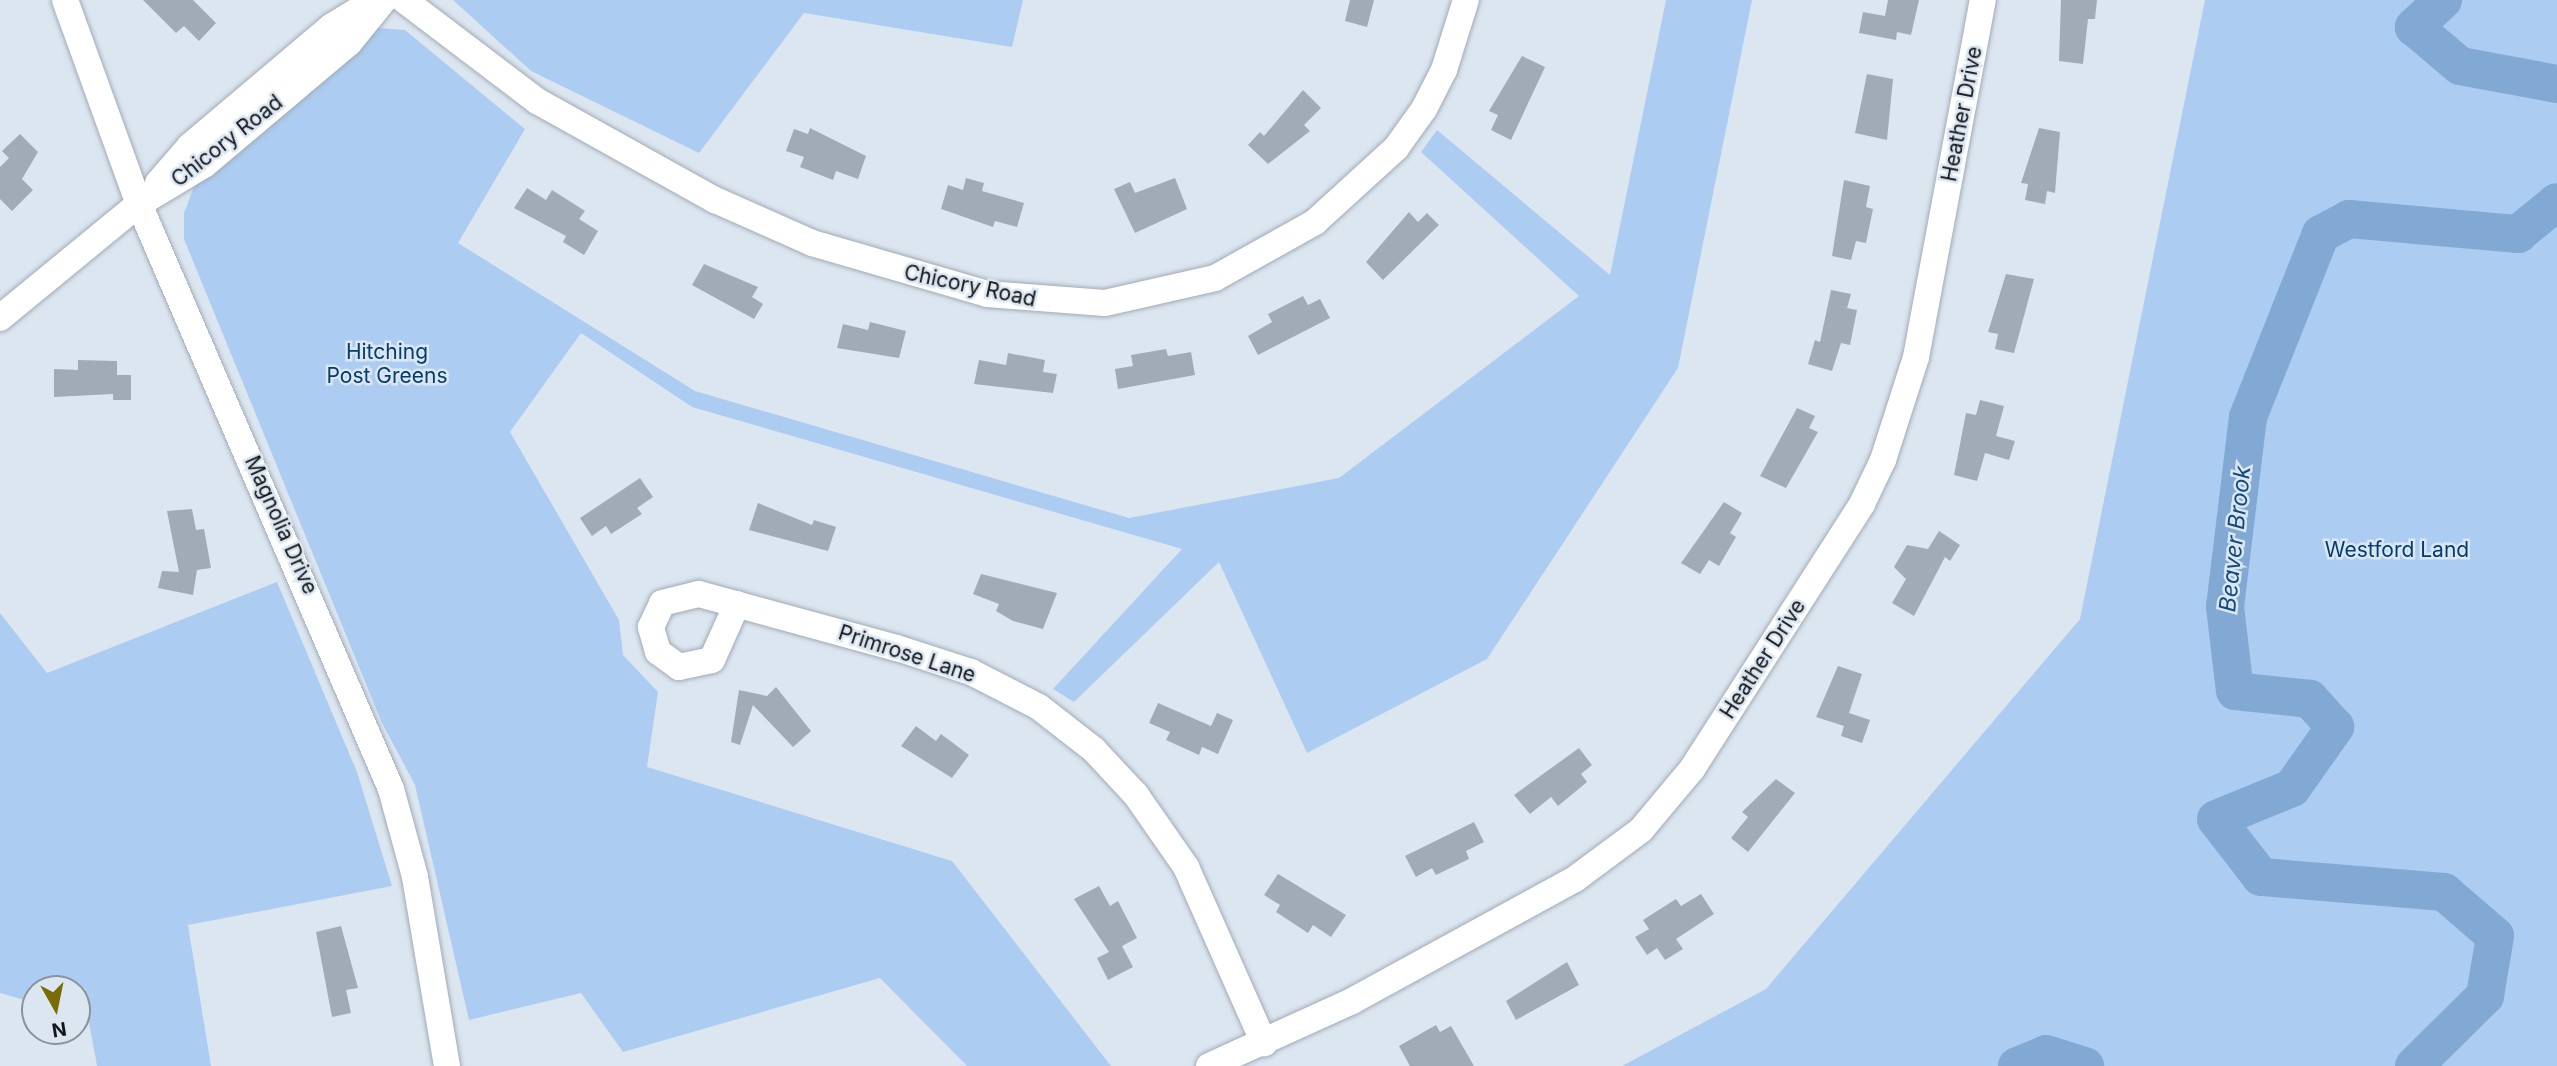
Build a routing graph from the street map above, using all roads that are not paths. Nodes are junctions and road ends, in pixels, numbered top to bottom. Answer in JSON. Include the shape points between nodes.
{"nodes":[{"id":1,"x":65,"y":0,"type":"edge"},
{"id":2,"x":376,"y":0,"type":"edge"},
{"id":3,"x":384,"y":0,"type":"edge"},
{"id":4,"x":404,"y":0,"type":"edge"},
{"id":5,"x":1466,"y":0,"type":"edge"},
{"id":6,"x":1983,"y":0,"type":"edge"},
{"id":7,"x":139,"y":204,"type":"junction"},
{"id":8,"x":0,"y":318,"type":"edge"},
{"id":9,"x":737,"y":604,"type":"dead end"},
{"id":10,"x":1264,"y":1043,"type":"junction"},
{"id":11,"x":447,"y":1066,"type":"edge"},
{"id":12,"x":1209,"y":1066,"type":"edge"}],
"edges":[{"from":1,"to":7,"type":"street","name":"Magnolia Drive"},
{"from":2,"to":7,"type":"street","name":"Chicory Road","via":[[332,26],[190,146]]},
{"from":3,"to":7,"type":"street","name":"Chicory Road","via":[[349,43],[214,156]]},
{"from":4,"to":5,"type":"street","name":"Chicory Road","via":[[537,101],[691,187],[812,243],[987,294],[1105,303],[1215,278],[1315,222],[1396,148],[1424,109],[1444,70]]},
{"from":6,"to":10,"type":"street","name":"Heather Drive","via":[[1916,357],[1883,460],[1862,504],[1692,769],[1611,856]]},
{"from":7,"to":8,"type":"street"},
{"from":7,"to":11,"type":"street","name":"Magnolia Drive","via":[[391,789],[415,877]]},
{"from":9,"to":10,"type":"street","name":"Primrose Lane","via":[[971,672],[1038,707],[1094,750],[1136,795],[1186,867]]},
{"from":10,"to":12,"type":"street","name":"Heather Drive"}]}
